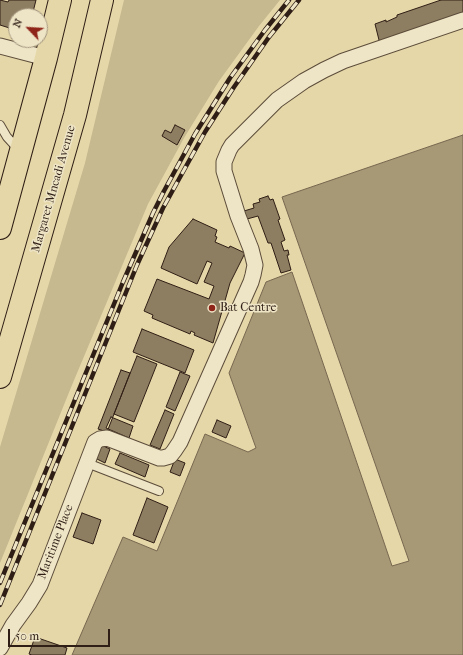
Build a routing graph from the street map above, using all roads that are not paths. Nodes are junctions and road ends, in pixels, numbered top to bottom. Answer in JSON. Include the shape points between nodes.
{"nodes":[{"id":1,"x":60,"y":0,"type":"edge"},
{"id":2,"x":75,"y":0,"type":"edge"},
{"id":3,"x":102,"y":0,"type":"edge"},
{"id":4,"x":463,"y":20,"type":"edge"},
{"id":5,"x":0,"y":46,"type":"edge"},
{"id":6,"x":46,"y":58,"type":"junction"},
{"id":7,"x":0,"y":125,"type":"edge"},
{"id":8,"x":21,"y":152,"type":"junction"},
{"id":9,"x":0,"y":228,"type":"edge"},
{"id":10,"x":0,"y":377,"type":"edge"},
{"id":11,"x":87,"y":463,"type":"junction"},
{"id":12,"x":159,"y":491,"type":"dead end"},
{"id":13,"x":0,"y":648,"type":"edge"},
{"id":14,"x":0,"y":653,"type":"edge"},
{"id":15,"x":3,"y":655,"type":"edge"}],
"edges":[{"from":1,"to":6,"type":"main road"},
{"from":2,"to":6,"type":"main road","via":[[57,46]]},
{"from":3,"to":10,"type":"main road","name":"Margaret Mncadi Avenue","via":[[75,115]]},
{"from":4,"to":11,"type":"street","name":"Maritime Place","via":[[343,60],[324,70],[277,100],[237,139],[228,150],[223,167],[255,265],[251,282],[180,442],[170,456],[159,458],[107,438],[100,439],[95,442]]},
{"from":5,"to":6,"type":"street"},
{"from":6,"to":8,"type":"main road"},
{"from":7,"to":8,"type":"lane"},
{"from":8,"to":9,"type":"main road"},
{"from":11,"to":12,"type":"lane"},
{"from":11,"to":13,"type":"street","name":"Maritime Place","via":[[40,585],[9,630]]},
{"from":14,"to":15,"type":"lane"}]}
